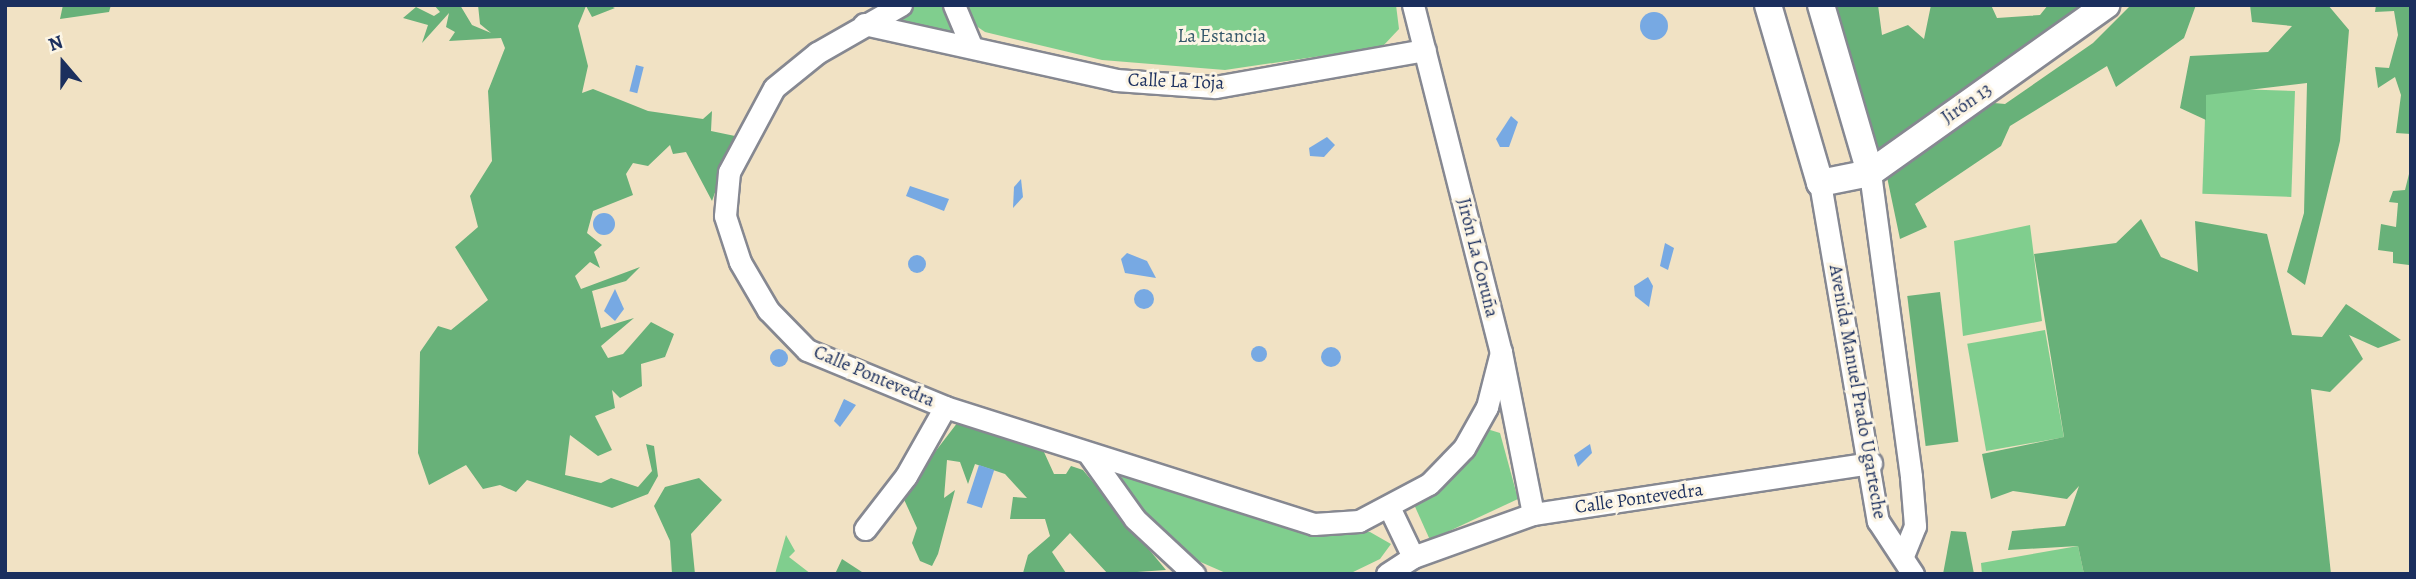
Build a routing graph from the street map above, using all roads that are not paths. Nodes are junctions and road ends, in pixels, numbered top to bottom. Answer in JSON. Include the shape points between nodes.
{"nodes":[{"id":1,"x":901,"y":5,"type":"edge"},
{"id":2,"x":954,"y":5,"type":"edge"},
{"id":3,"x":1413,"y":5,"type":"edge"},
{"id":4,"x":1768,"y":5,"type":"edge"},
{"id":5,"x":1821,"y":5,"type":"edge"},
{"id":6,"x":2106,"y":5,"type":"edge"},
{"id":7,"x":863,"y":24,"type":"junction"},
{"id":8,"x":971,"y":43,"type":"junction"},
{"id":9,"x":1425,"y":50,"type":"junction"},
{"id":10,"x":1870,"y":173,"type":"junction"},
{"id":11,"x":1820,"y":183,"type":"junction"},
{"id":12,"x":1501,"y":352,"type":"junction"},
{"id":13,"x":945,"y":407,"type":"junction"},
{"id":14,"x":1090,"y":456,"type":"junction"},
{"id":15,"x":1871,"y":463,"type":"junction"},
{"id":16,"x":1390,"y":509,"type":"junction"},
{"id":17,"x":1533,"y":514,"type":"junction"},
{"id":18,"x":865,"y":529,"type":"dead end"},
{"id":19,"x":1904,"y":553,"type":"junction"},
{"id":20,"x":1413,"y":557,"type":"junction"},
{"id":21,"x":1194,"y":574,"type":"edge"},
{"id":22,"x":1387,"y":574,"type":"edge"},
{"id":23,"x":1913,"y":574,"type":"edge"}],
"edges":[{"from":1,"to":7,"type":"street","name":"Calle Pontevedra"},
{"from":2,"to":8,"type":"street"},
{"from":3,"to":9,"type":"street","name":"Jirón La Coruña"},
{"from":4,"to":11,"type":"street","name":"Avenida Manuel Prado Ugarteche"},
{"from":5,"to":10,"type":"street","name":"Avenida Manuel Prado Ugarteche"},
{"from":6,"to":10,"type":"street","name":"Jirón 13"},
{"from":7,"to":8,"type":"street","name":"Calle La Toja"},
{"from":7,"to":13,"type":"street","name":"Calle Pontevedra","via":[[774,88],[729,173],[724,216],[740,262],[768,310],[807,350]]},
{"from":8,"to":9,"type":"street","name":"Calle La Toja","via":[[1116,80],[1215,87]]},
{"from":9,"to":12,"type":"street","name":"Jirón La Coruña"},
{"from":10,"to":11,"type":"street","name":"Jirón 13"},
{"from":10,"to":19,"type":"street","name":"Avenida Manuel Prado Ugarteche","via":[[1911,477],[1915,526]]},
{"from":11,"to":15,"type":"street","name":"Avenida Manuel Prado Ugarteche"},
{"from":12,"to":16,"type":"street","name":"Calle Pontevedra","via":[[1487,407],[1464,447],[1429,484]]},
{"from":12,"to":17,"type":"street","name":"Jirón La Coruña"},
{"from":13,"to":14,"type":"street","name":"Calle Pontevedra"},
{"from":13,"to":18,"type":"street","via":[[906,476]]},
{"from":14,"to":16,"type":"street","name":"Calle Pontevedra","via":[[1314,524],[1359,521]]},
{"from":14,"to":21,"type":"street","via":[[1135,519]]},
{"from":15,"to":17,"type":"street","name":"Calle Pontevedra"},
{"from":15,"to":19,"type":"street","name":"Avenida Manuel Prado Ugarteche","via":[[1882,534]]},
{"from":16,"to":20,"type":"street"},
{"from":17,"to":20,"type":"street","name":"Calle Pontevedra"},
{"from":19,"to":23,"type":"street"},
{"from":20,"to":22,"type":"street","name":"Calle Pontevedra"}]}
